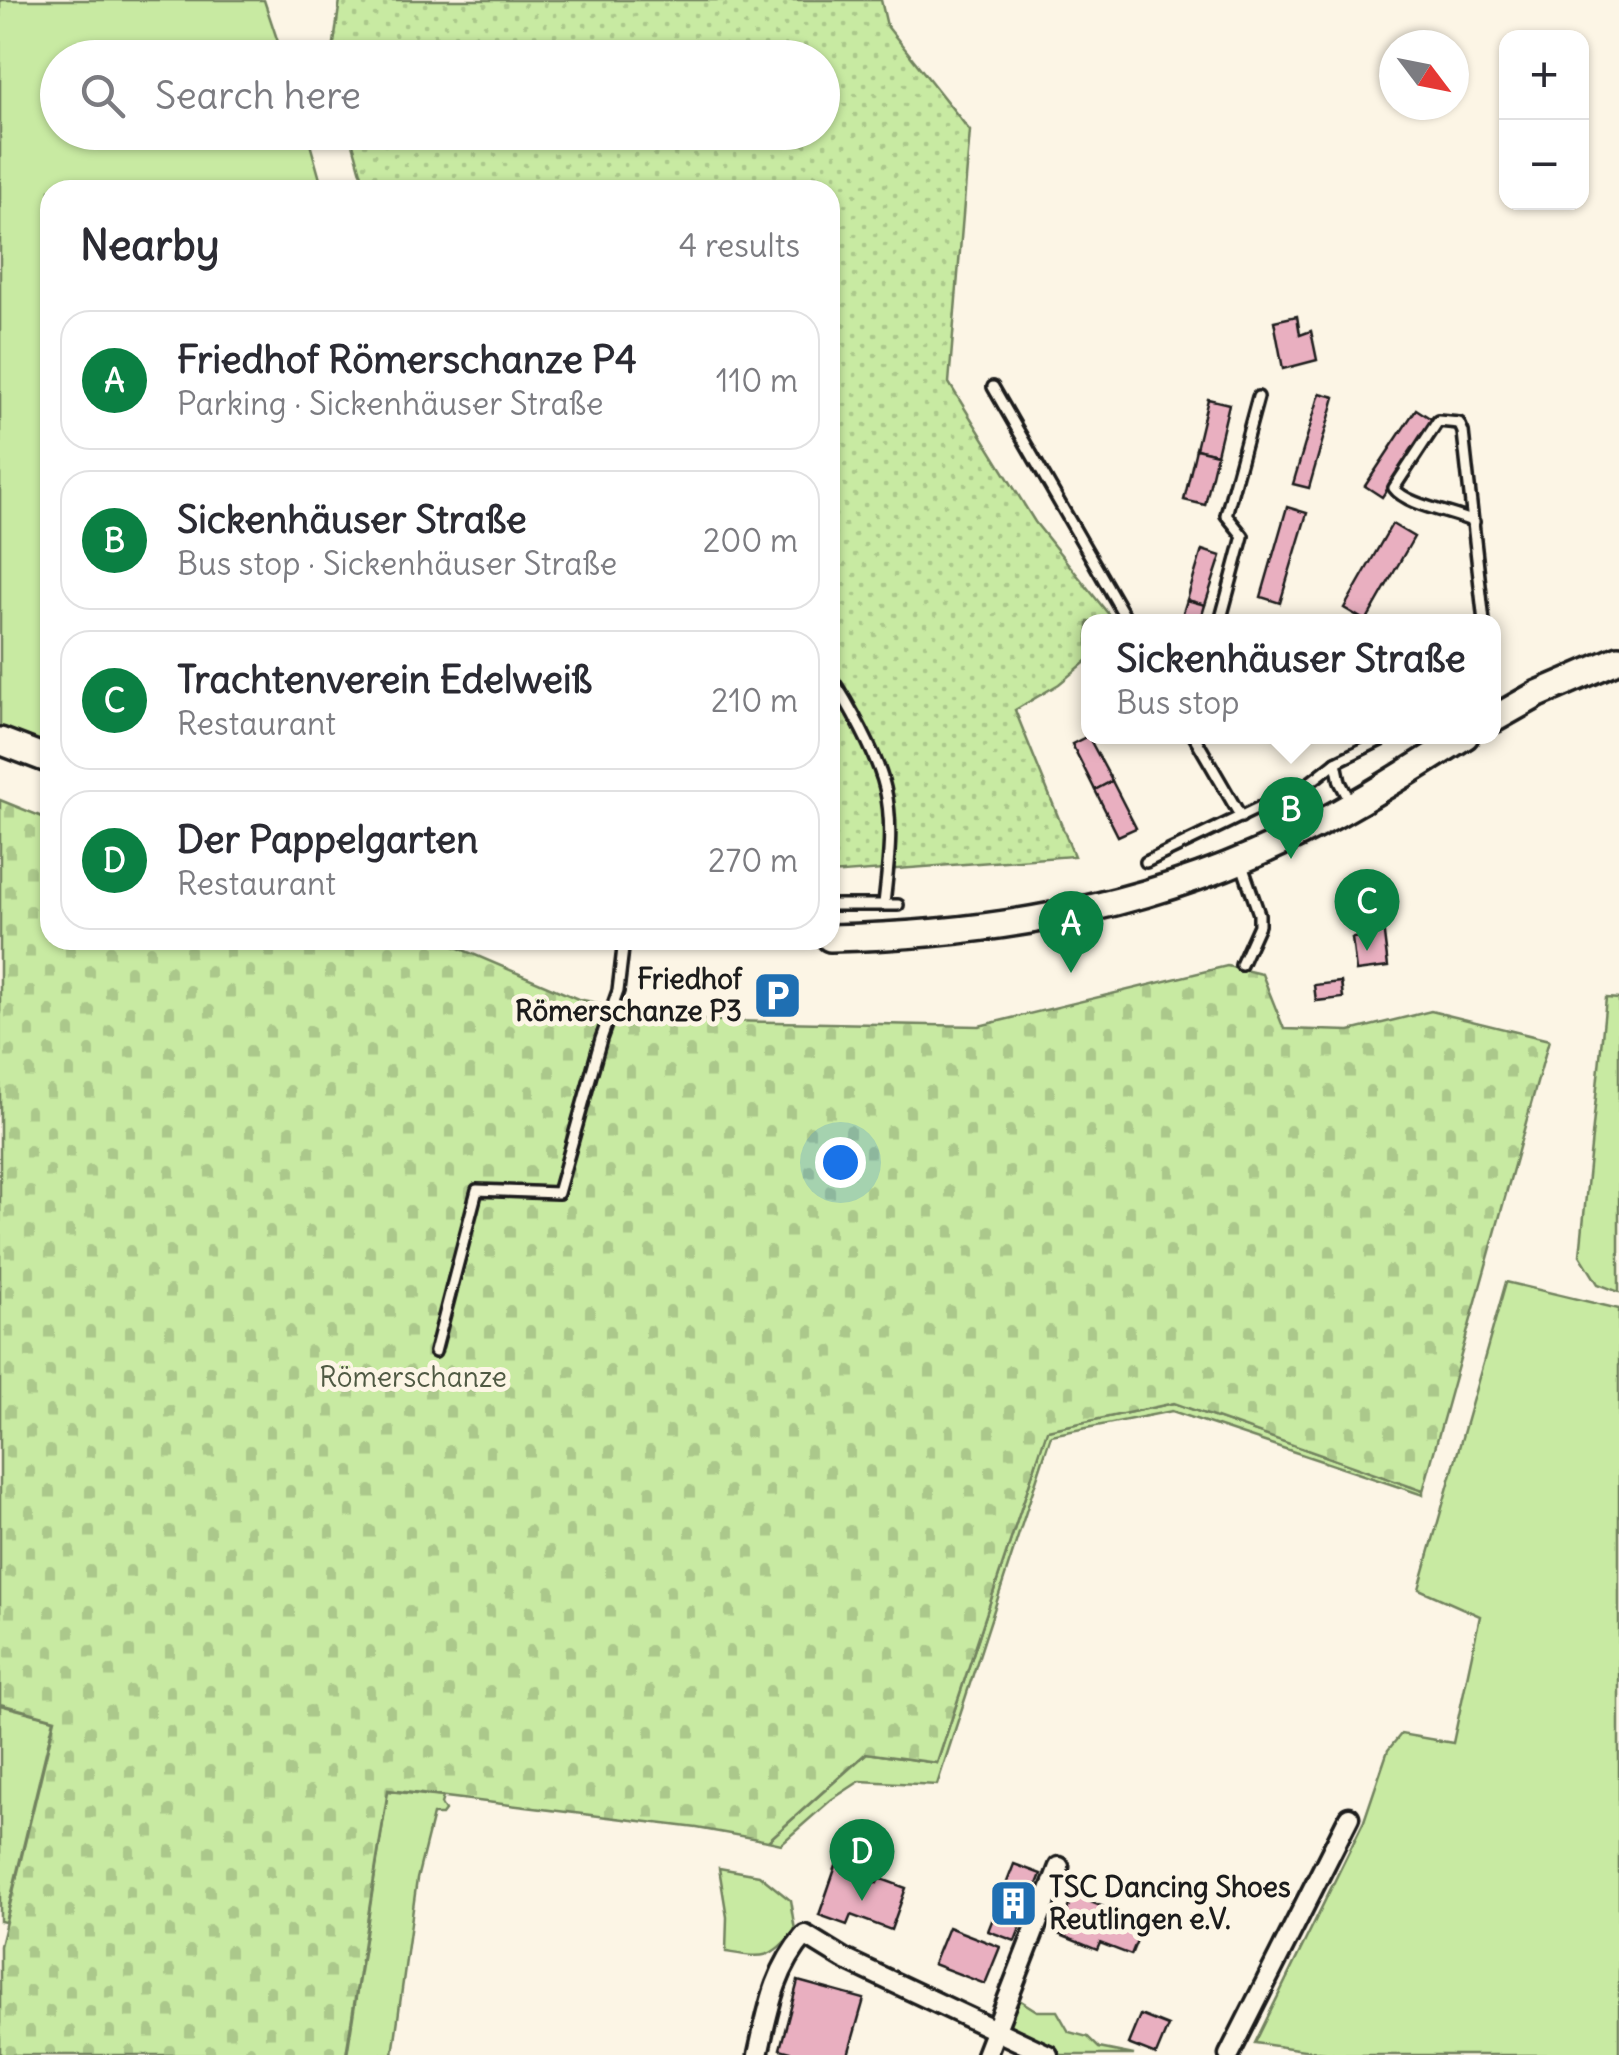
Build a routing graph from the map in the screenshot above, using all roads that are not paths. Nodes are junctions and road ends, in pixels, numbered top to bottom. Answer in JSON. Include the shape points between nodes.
{"nodes":[{"id":1,"x":994,"y":387,"type":"dead end"},
{"id":2,"x":1258,"y":397,"type":"dead end"},
{"id":3,"x":1474,"y":522,"type":"junction"},
{"id":4,"x":1123,"y":614,"type":"edge"},
{"id":5,"x":1222,"y":614,"type":"edge"},
{"id":6,"x":1483,"y":614,"type":"edge"},
{"id":7,"x":1619,"y":659,"type":"edge"},
{"id":8,"x":840,"y":694,"type":"edge"},
{"id":9,"x":1501,"y":715,"type":"edge"},
{"id":10,"x":0,"y":740,"type":"edge"},
{"id":11,"x":1199,"y":744,"type":"edge"},
{"id":12,"x":1373,"y":744,"type":"edge"},
{"id":13,"x":1452,"y":744,"type":"edge"},
{"id":14,"x":40,"y":756,"type":"edge"},
{"id":15,"x":1336,"y":762,"type":"junction"},
{"id":16,"x":1352,"y":806,"type":"junction"},
{"id":17,"x":1241,"y":817,"type":"junction"},
{"id":18,"x":1146,"y":862,"type":"dead end"},
{"id":19,"x":1240,"y":862,"type":"junction"},
{"id":20,"x":884,"y":904,"type":"junction"},
{"id":21,"x":840,"y":905,"type":"edge"},
{"id":22,"x":898,"y":905,"type":"dead end"},
{"id":23,"x":840,"y":938,"type":"edge"},
{"id":24,"x":623,"y":950,"type":"edge"},
{"id":25,"x":1241,"y":966,"type":"dead end"},
{"id":26,"x":434,"y":1352,"type":"dead end"},
{"id":27,"x":1350,"y":1816,"type":"dead end"},
{"id":28,"x":1060,"y":1866,"type":"dead end"},
{"id":29,"x":993,"y":2032,"type":"junction"},
{"id":30,"x":758,"y":2055,"type":"edge"},
{"id":31,"x":986,"y":2055,"type":"edge"},
{"id":32,"x":1048,"y":2055,"type":"edge"},
{"id":33,"x":1229,"y":2055,"type":"edge"}],
"edges":[{"from":1,"to":4,"type":"lane"},
{"from":2,"to":5,"type":"lane","via":[[1226,515],[1243,536]]},
{"from":3,"to":3,"type":"lane","via":[[1464,432],[1459,423],[1438,421],[1394,488],[1400,497]]},
{"from":3,"to":6,"type":"lane"},
{"from":7,"to":9,"type":"street"},
{"from":8,"to":20,"type":"lane","via":[[885,786],[890,841]]},
{"from":10,"to":14,"type":"street"},
{"from":11,"to":17,"type":"lane"},
{"from":12,"to":15,"type":"lane"},
{"from":13,"to":16,"type":"street"},
{"from":15,"to":16,"type":"lane"},
{"from":15,"to":17,"type":"lane","via":[[1308,784]]},
{"from":16,"to":19,"type":"street"},
{"from":17,"to":18,"type":"lane"},
{"from":19,"to":23,"type":"street","via":[[1140,897],[1030,922]]},
{"from":19,"to":25,"type":"lane","via":[[1259,914]]},
{"from":20,"to":21,"type":"lane"},
{"from":20,"to":22,"type":"lane"},
{"from":24,"to":26,"type":"lane","via":[[618,991],[558,1193],[477,1190]]},
{"from":27,"to":33,"type":"street"},
{"from":28,"to":29,"type":"street"},
{"from":29,"to":30,"type":"street","via":[[805,1935],[773,1987]]},
{"from":29,"to":31,"type":"street"},
{"from":29,"to":32,"type":"street"}]}
